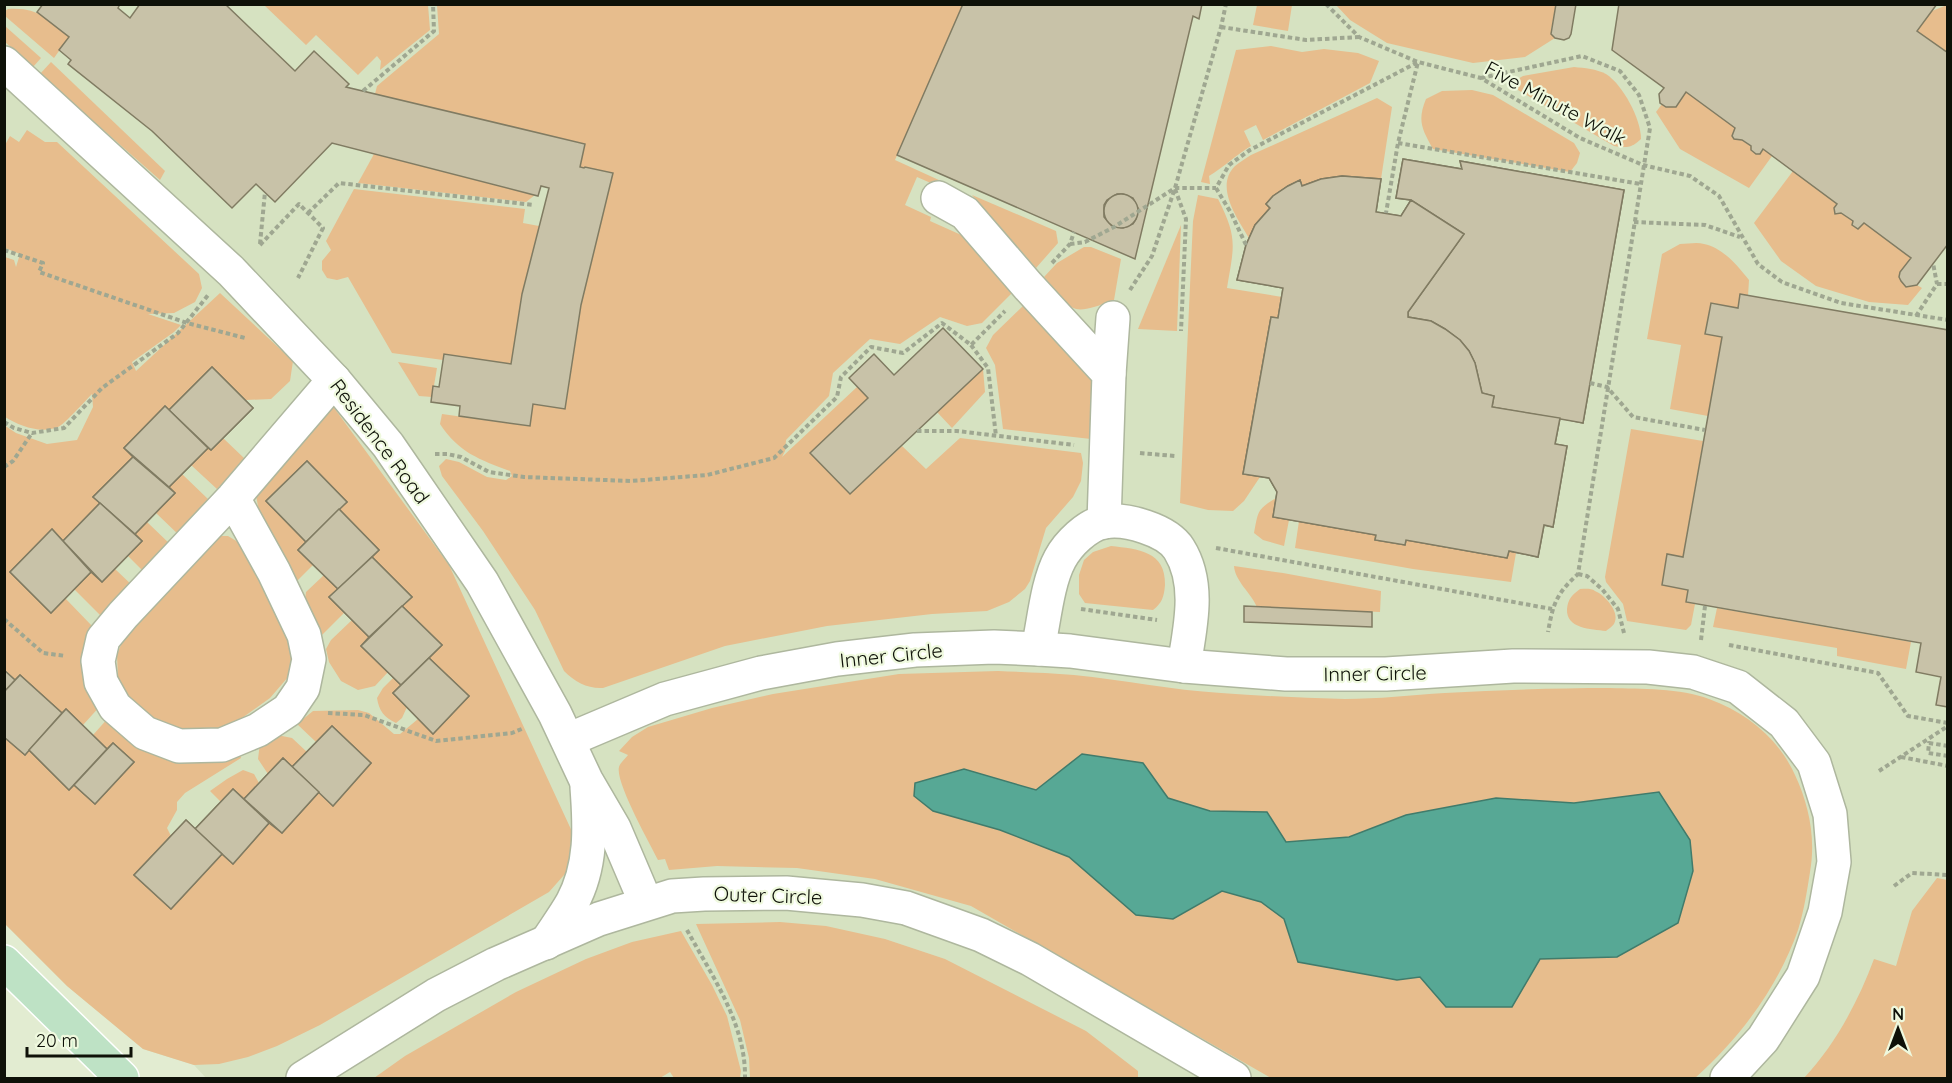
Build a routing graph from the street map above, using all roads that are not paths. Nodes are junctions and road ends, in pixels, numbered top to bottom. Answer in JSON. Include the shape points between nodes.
{"nodes":[{"id":1,"x":4,"y":63,"type":"edge"},
{"id":2,"x":938,"y":198,"type":"dead end"},
{"id":3,"x":1113,"y":318,"type":"road end"},
{"id":4,"x":1109,"y":374,"type":"junction"},
{"id":5,"x":334,"y":380,"type":"junction"},
{"id":6,"x":233,"y":498,"type":"junction"},
{"id":7,"x":1104,"y":522,"type":"junction"},
{"id":8,"x":1038,"y":649,"type":"junction"},
{"id":9,"x":1184,"y":666,"type":"junction"},
{"id":10,"x":568,"y":740,"type":"junction"},
{"id":11,"x":586,"y":780,"type":"junction"},
{"id":12,"x":646,"y":903,"type":"junction"},
{"id":13,"x":546,"y":943,"type":"junction"},
{"id":14,"x":4,"y":962,"type":"edge"},
{"id":15,"x":1185,"y":1067,"type":"edge"},
{"id":16,"x":122,"y":1078,"type":"edge"},
{"id":17,"x":303,"y":1078,"type":"edge"},
{"id":18,"x":1234,"y":1078,"type":"edge"},
{"id":19,"x":1728,"y":1078,"type":"edge"}],
"edges":[{"from":1,"to":5,"type":"street","name":"Residence Road","via":[[231,271]]},
{"from":2,"to":4,"type":"street","via":[[965,213]]},
{"from":3,"to":4,"type":"street"},
{"from":4,"to":7,"type":"street"},
{"from":5,"to":6,"type":"street"},
{"from":5,"to":10,"type":"street","name":"Residence Road","via":[[388,445],[482,582]]},
{"from":6,"to":6,"type":"street","via":[[304,635],[309,659],[303,688],[288,710],[258,730],[222,745],[179,746],[145,733],[115,707],[101,682],[98,661],[103,639]]},
{"from":7,"to":8,"type":"street","via":[[1078,535],[1060,560]]},
{"from":7,"to":9,"type":"street","via":[[1131,522],[1157,530],[1179,548],[1190,576],[1192,613]]},
{"from":8,"to":9,"type":"street","name":"Inner Circle"},
{"from":8,"to":10,"type":"street","name":"Inner Circle","via":[[915,650],[761,673],[664,699]]},
{"from":9,"to":19,"type":"street","name":"Inner Circle","via":[[1286,674],[1386,674],[1514,666],[1648,668],[1693,672],[1738,687],[1784,723],[1814,763],[1830,814],[1834,862],[1825,912],[1803,976],[1763,1039]]},
{"from":10,"to":11,"type":"street","name":"Residence Road"},
{"from":11,"to":12,"type":"street","name":"Residence Road","via":[[614,828]]},
{"from":11,"to":13,"type":"street","via":[[589,848],[583,876]]},
{"from":12,"to":13,"type":"street","name":"Outer Circle"},
{"from":12,"to":15,"type":"street","name":"Outer Circle","via":[[682,895],[786,893],[906,908],[981,935],[1030,959]]},
{"from":13,"to":17,"type":"street","name":"Outer Circle","via":[[436,995]]},
{"from":14,"to":16,"type":"main road"},
{"from":15,"to":18,"type":"street","name":"Outer Circle"}]}
